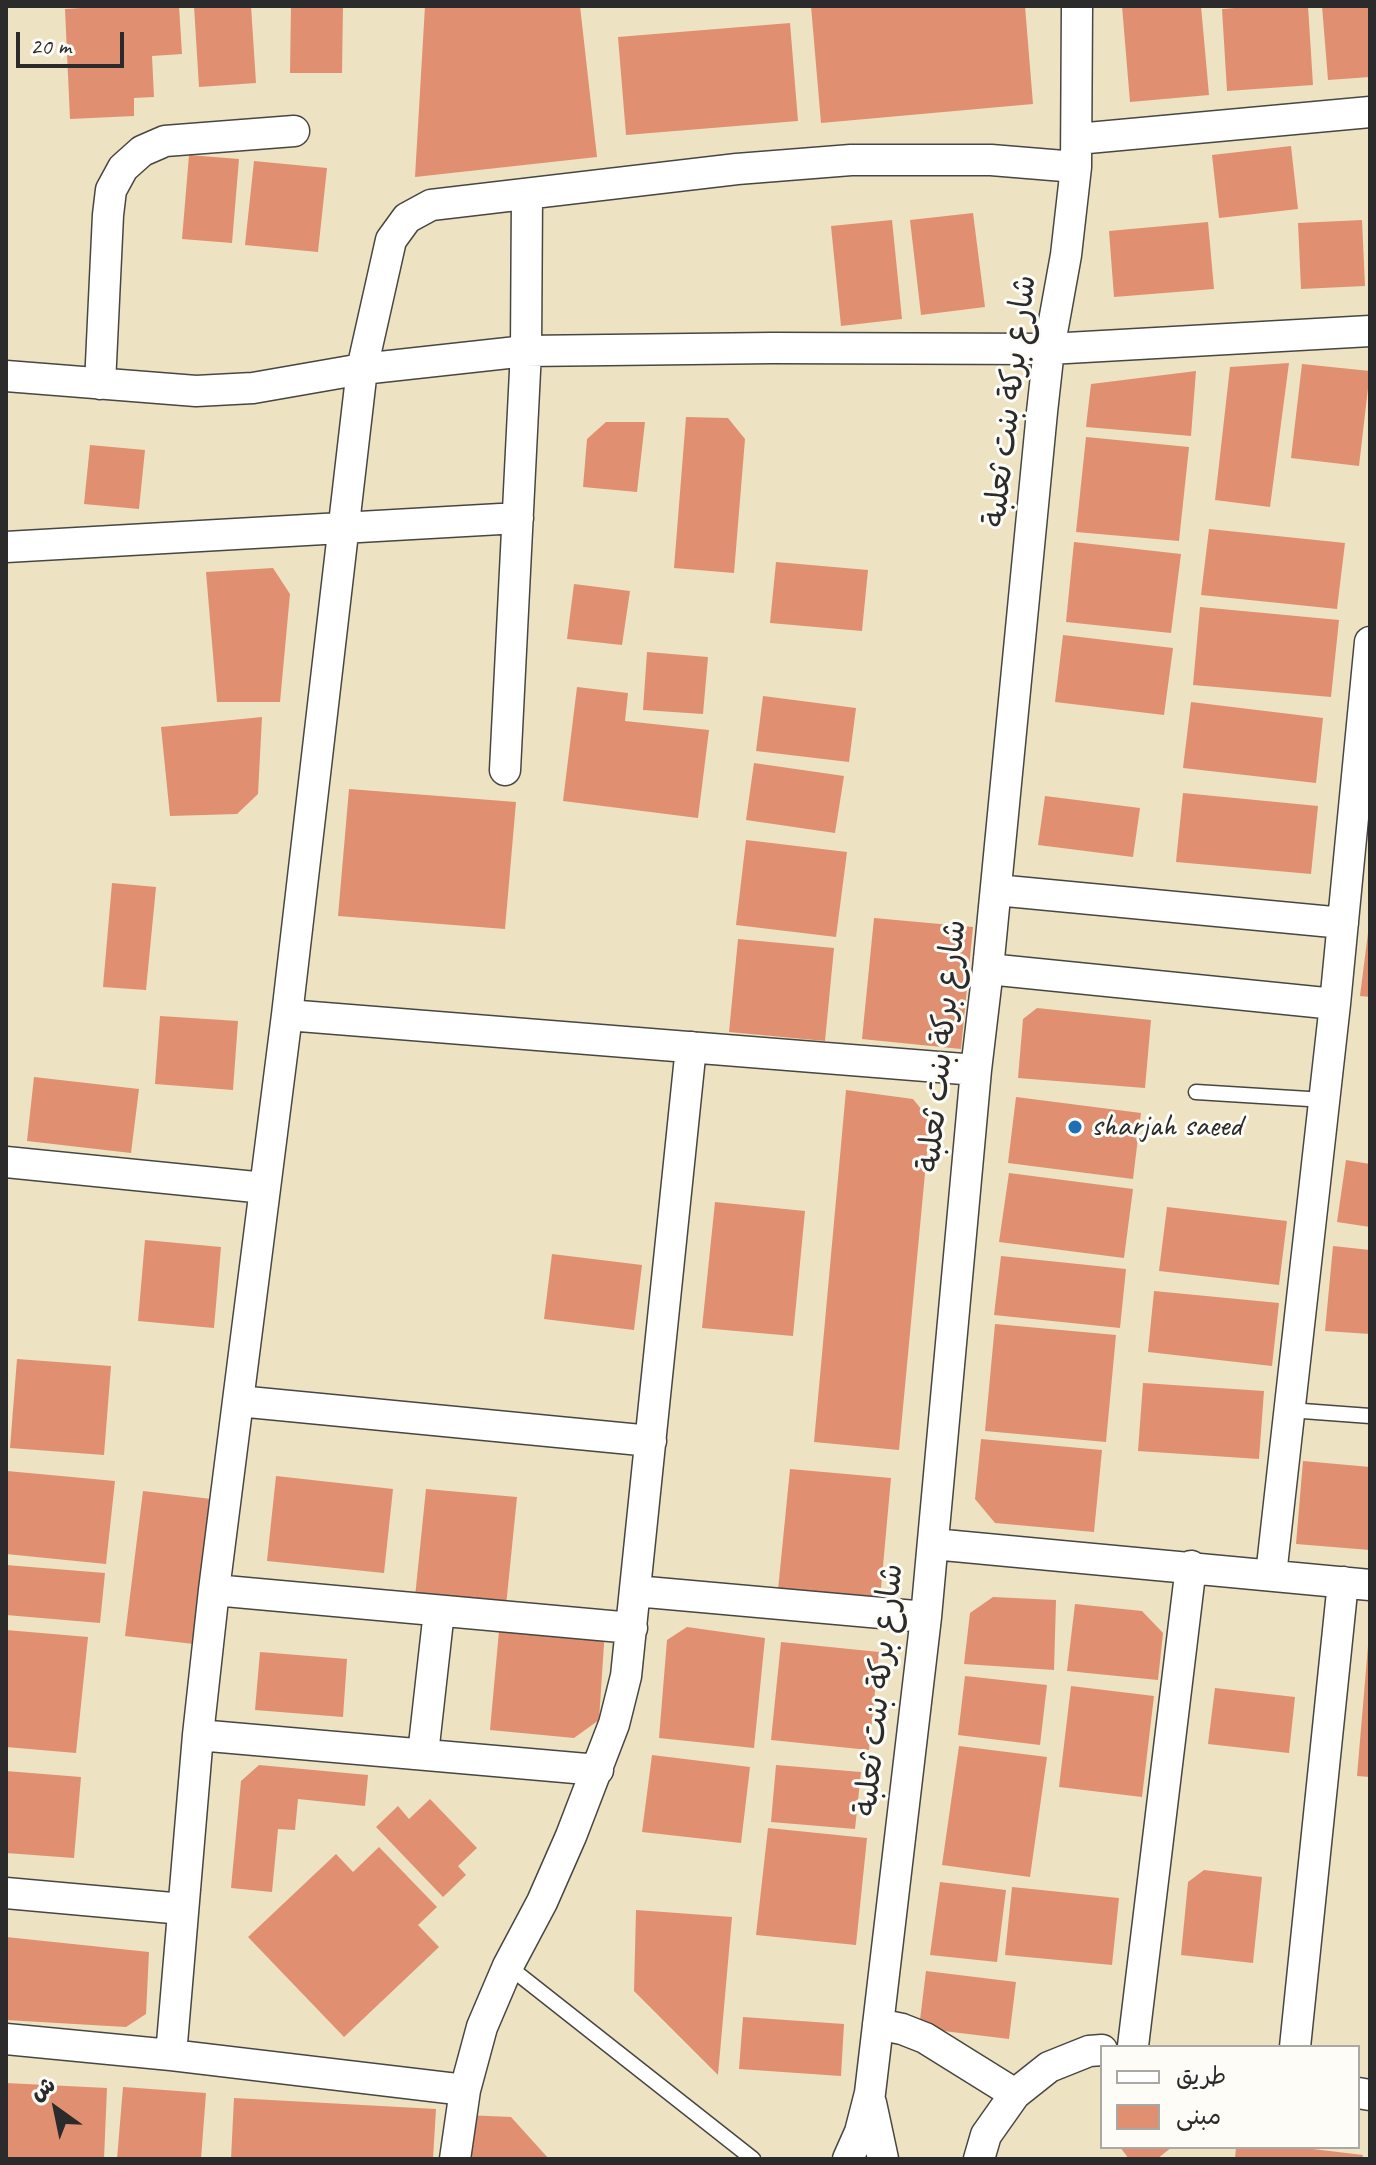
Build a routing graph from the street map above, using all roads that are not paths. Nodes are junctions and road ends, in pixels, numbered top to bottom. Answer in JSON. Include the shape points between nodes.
{"nodes":[{"id":1,"x":1077,"y":6,"type":"edge"},
{"id":2,"x":1370,"y":112,"type":"edge"},
{"id":3,"x":294,"y":131,"type":"dead end"},
{"id":4,"x":1076,"y":153,"type":"junction"},
{"id":5,"x":527,"y":194,"type":"junction"},
{"id":6,"x":1370,"y":331,"type":"edge"},
{"id":7,"x":1049,"y":349,"type":"junction"},
{"id":8,"x":526,"y":351,"type":"junction"},
{"id":9,"x":362,"y":369,"type":"junction"},
{"id":10,"x":6,"y":376,"type":"edge"},
{"id":11,"x":100,"y":384,"type":"junction"},
{"id":12,"x":518,"y":518,"type":"junction"},
{"id":13,"x":343,"y":528,"type":"junction"},
{"id":14,"x":6,"y":547,"type":"edge"},
{"id":15,"x":1370,"y":642,"type":"edge"},
{"id":16,"x":505,"y":770,"type":"dead end"},
{"id":17,"x":996,"y":890,"type":"junction"},
{"id":18,"x":1343,"y":923,"type":"junction"},
{"id":19,"x":988,"y":969,"type":"junction"},
{"id":20,"x":1335,"y":1004,"type":"junction"},
{"id":21,"x":287,"y":1015,"type":"junction"},
{"id":22,"x":691,"y":1047,"type":"junction"},
{"id":23,"x":976,"y":1070,"type":"junction"},
{"id":24,"x":1196,"y":1092,"type":"dead end"},
{"id":25,"x":1325,"y":1100,"type":"junction"},
{"id":26,"x":6,"y":1162,"type":"edge"},
{"id":27,"x":265,"y":1188,"type":"junction"},
{"id":28,"x":238,"y":1401,"type":"junction"},
{"id":29,"x":1289,"y":1410,"type":"junction"},
{"id":30,"x":1370,"y":1416,"type":"edge"},
{"id":31,"x":651,"y":1441,"type":"junction"},
{"id":32,"x":933,"y":1544,"type":"junction"},
{"id":33,"x":1191,"y":1566,"type":"junction"},
{"id":34,"x":1271,"y":1575,"type":"junction"},
{"id":35,"x":1356,"y":1584,"type":"edge"},
{"id":36,"x":214,"y":1590,"type":"junction"},
{"id":37,"x":635,"y":1591,"type":"junction"},
{"id":38,"x":439,"y":1611,"type":"junction"},
{"id":39,"x":926,"y":1617,"type":"junction"},
{"id":40,"x":632,"y":1628,"type":"junction"},
{"id":41,"x":198,"y":1735,"type":"junction"},
{"id":42,"x":423,"y":1754,"type":"junction"},
{"id":43,"x":598,"y":1770,"type":"junction"},
{"id":44,"x":6,"y":1893,"type":"edge"},
{"id":45,"x":183,"y":1909,"type":"junction"},
{"id":46,"x":508,"y":1966,"type":"junction"},
{"id":47,"x":878,"y":2024,"type":"junction"},
{"id":48,"x":6,"y":2039,"type":"edge"},
{"id":49,"x":1132,"y":2045,"type":"edge"},
{"id":50,"x":1295,"y":2045,"type":"edge"},
{"id":51,"x":1100,"y":2050,"type":"edge"},
{"id":52,"x":171,"y":2055,"type":"junction"},
{"id":53,"x":465,"y":2090,"type":"junction"},
{"id":54,"x":870,"y":2093,"type":"junction"},
{"id":55,"x":1015,"y":2094,"type":"junction"},
{"id":56,"x":455,"y":2159,"type":"edge"},
{"id":57,"x":753,"y":2159,"type":"edge"},
{"id":58,"x":848,"y":2159,"type":"edge"},
{"id":59,"x":883,"y":2159,"type":"edge"},
{"id":60,"x":979,"y":2159,"type":"edge"}],
"edges":[{"from":1,"to":4,"type":"street","name":"شارع بركة بنت ثعلبة"},
{"from":2,"to":4,"type":"street"},
{"from":3,"to":11,"type":"street","via":[[165,141],[142,151],[123,168],[111,190],[108,215]]},
{"from":4,"to":5,"type":"street","via":[[991,160],[827,161]]},
{"from":4,"to":7,"type":"street","name":"شارع بركة بنت ثعلبة","via":[[1066,255]]},
{"from":5,"to":8,"type":"street"},
{"from":5,"to":9,"type":"street","via":[[431,205],[407,218],[391,240]]},
{"from":6,"to":7,"type":"street"},
{"from":7,"to":8,"type":"street"},
{"from":7,"to":17,"type":"street","name":"شارع بركة بنت ثعلبة"},
{"from":8,"to":9,"type":"street"},
{"from":8,"to":12,"type":"street"},
{"from":9,"to":11,"type":"street","via":[[253,388],[196,391]]},
{"from":9,"to":13,"type":"street"},
{"from":10,"to":11,"type":"street"},
{"from":12,"to":13,"type":"street"},
{"from":12,"to":16,"type":"street"},
{"from":13,"to":14,"type":"street"},
{"from":13,"to":21,"type":"street"},
{"from":15,"to":18,"type":"street"},
{"from":17,"to":18,"type":"street"},
{"from":17,"to":19,"type":"street","name":"شارع بركة بنت ثعلبة"},
{"from":18,"to":20,"type":"street"},
{"from":19,"to":20,"type":"street"},
{"from":19,"to":23,"type":"street","name":"شارع بركة بنت ثعلبة"},
{"from":20,"to":25,"type":"street"},
{"from":21,"to":22,"type":"street"},
{"from":21,"to":27,"type":"street"},
{"from":22,"to":23,"type":"street"},
{"from":22,"to":31,"type":"street"},
{"from":23,"to":32,"type":"street","name":"شارع بركة بنت ثعلبة"},
{"from":24,"to":25,"type":"lane"},
{"from":25,"to":29,"type":"street"},
{"from":26,"to":27,"type":"street"},
{"from":27,"to":28,"type":"street"},
{"from":28,"to":31,"type":"street"},
{"from":28,"to":36,"type":"street"},
{"from":29,"to":30,"type":"lane"},
{"from":29,"to":34,"type":"street"},
{"from":31,"to":37,"type":"street"},
{"from":32,"to":33,"type":"street"},
{"from":32,"to":39,"type":"street","name":"شارع بركة بنت ثعلبة"},
{"from":33,"to":34,"type":"street"},
{"from":33,"to":49,"type":"street"},
{"from":34,"to":35,"type":"street"},
{"from":35,"to":50,"type":"street"},
{"from":36,"to":38,"type":"street"},
{"from":36,"to":41,"type":"street"},
{"from":37,"to":39,"type":"street"},
{"from":37,"to":40,"type":"street"},
{"from":38,"to":40,"type":"street"},
{"from":38,"to":42,"type":"street"},
{"from":39,"to":47,"type":"street","name":"شارع بركة بنت ثعلبة"},
{"from":40,"to":43,"type":"street","via":[[626,1676]]},
{"from":41,"to":42,"type":"street"},
{"from":41,"to":45,"type":"street"},
{"from":42,"to":43,"type":"street"},
{"from":43,"to":46,"type":"street","via":[[542,1902]]},
{"from":44,"to":45,"type":"street"},
{"from":45,"to":52,"type":"street"},
{"from":46,"to":53,"type":"street","via":[[482,2027]]},
{"from":46,"to":57,"type":"lane"},
{"from":47,"to":54,"type":"street","name":"شارع بركة بنت ثعلبة"},
{"from":47,"to":55,"type":"street","via":[[925,2038]]},
{"from":48,"to":52,"type":"street"},
{"from":51,"to":55,"type":"street","via":[[1049,2067]]},
{"from":52,"to":53,"type":"street"},
{"from":53,"to":56,"type":"street"},
{"from":54,"to":58,"type":"street","name":"شارع بركة بنت ثعلبة"},
{"from":54,"to":59,"type":"street","name":"شارع بركة بنت ثعلبة"},
{"from":55,"to":60,"type":"street","via":[[986,2135]]}]}
